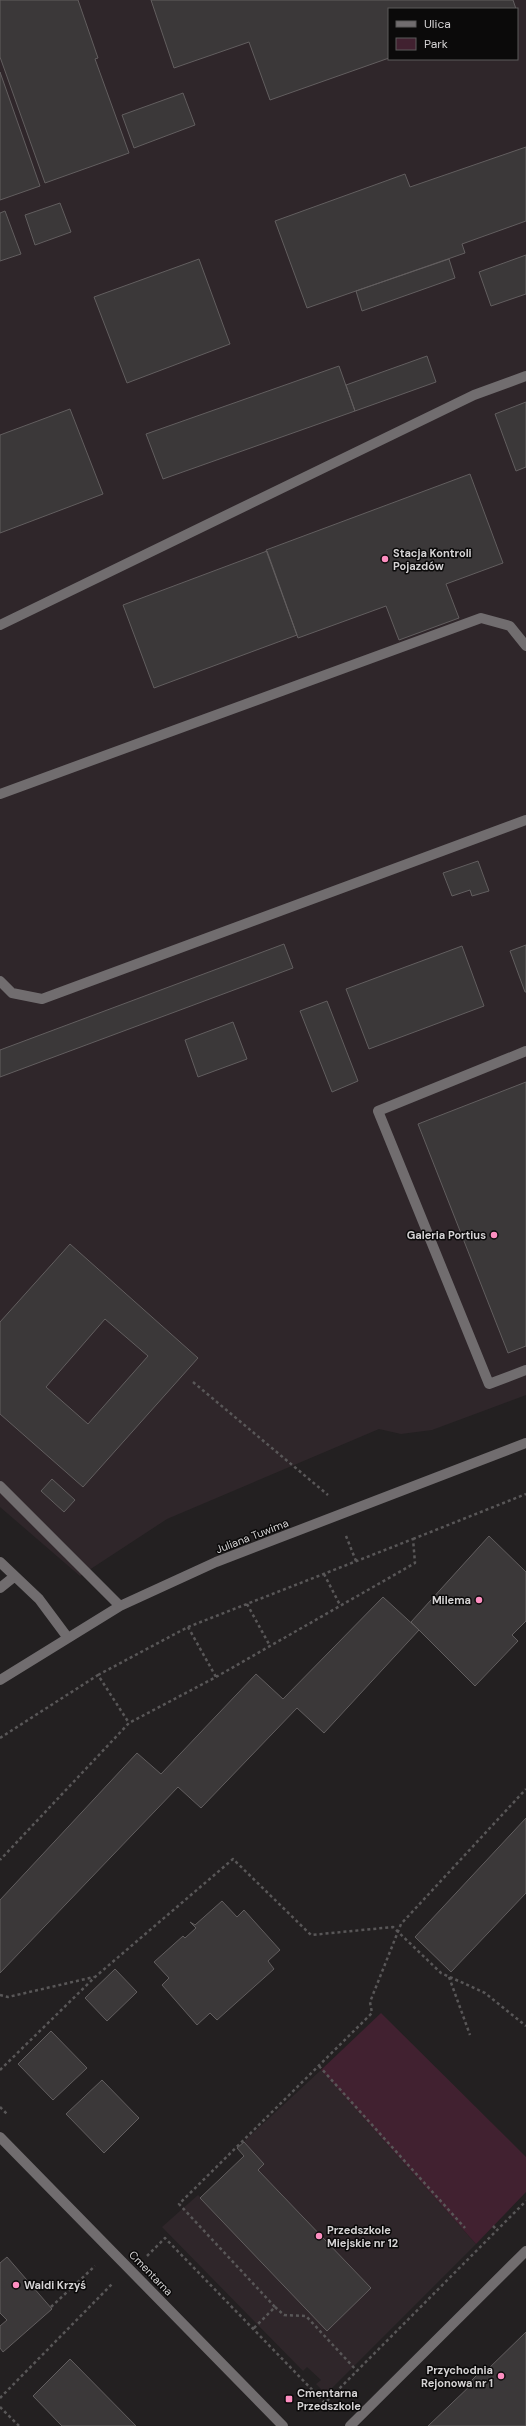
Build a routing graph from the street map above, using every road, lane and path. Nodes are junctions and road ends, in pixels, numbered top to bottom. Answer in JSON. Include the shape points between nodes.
{"nodes":[{"id":1,"x":526,"y":376,"type":"edge"},
{"id":2,"x":0,"y":625,"type":"edge"},
{"id":3,"x":526,"y":646,"type":"edge"},
{"id":4,"x":0,"y":794,"type":"edge"},
{"id":5,"x":526,"y":820,"type":"edge"},
{"id":6,"x":0,"y":981,"type":"edge"},
{"id":7,"x":526,"y":1051,"type":"edge"},
{"id":8,"x":526,"y":1370,"type":"edge"},
{"id":9,"x":193,"y":1382,"type":"dead end"},
{"id":10,"x":526,"y":1443,"type":"edge"},
{"id":11,"x":0,"y":1486,"type":"edge"},
{"id":12,"x":526,"y":1494,"type":"edge"},
{"id":13,"x":331,"y":1498,"type":"dead end"},
{"id":14,"x":413,"y":1539,"type":"junction"},
{"id":15,"x":0,"y":1562,"type":"edge"},
{"id":16,"x":324,"y":1574,"type":"junction"},
{"id":17,"x":15,"y":1576,"type":"junction"},
{"id":18,"x":0,"y":1588,"type":"edge"},
{"id":19,"x":247,"y":1604,"type":"junction"},
{"id":20,"x":340,"y":1605,"type":"junction"},
{"id":21,"x":120,"y":1606,"type":"junction"},
{"id":22,"x":188,"y":1627,"type":"junction"},
{"id":23,"x":68,"y":1638,"type":"junction"},
{"id":24,"x":270,"y":1646,"type":"junction"},
{"id":25,"x":98,"y":1675,"type":"junction"},
{"id":26,"x":216,"y":1677,"type":"junction"},
{"id":27,"x":0,"y":1680,"type":"edge"},
{"id":28,"x":129,"y":1723,"type":"junction"},
{"id":29,"x":0,"y":1738,"type":"edge"},
{"id":30,"x":526,"y":1789,"type":"edge"},
{"id":31,"x":0,"y":1854,"type":"edge"},
{"id":32,"x":3,"y":1857,"type":"junction"},
{"id":33,"x":0,"y":1860,"type":"edge"},
{"id":34,"x":398,"y":1930,"type":"junction"},
{"id":35,"x":95,"y":1977,"type":"junction"},
{"id":36,"x":448,"y":1977,"type":"junction"},
{"id":37,"x":0,"y":1995,"type":"edge"},
{"id":38,"x":526,"y":2026,"type":"edge"},
{"id":39,"x":470,"y":2035,"type":"dead end"},
{"id":40,"x":319,"y":2066,"type":"junction"},
{"id":41,"x":0,"y":2070,"type":"edge"},
{"id":42,"x":0,"y":2137,"type":"edge"},
{"id":43,"x":526,"y":2201,"type":"edge"},
{"id":44,"x":493,"y":2226,"type":"dead end"},
{"id":45,"x":465,"y":2228,"type":"dead end"},
{"id":46,"x":497,"y":2230,"type":"junction"},
{"id":47,"x":526,"y":2251,"type":"edge"},
{"id":48,"x":96,"y":2265,"type":"dead end"},
{"id":49,"x":132,"y":2271,"type":"junction"},
{"id":50,"x":114,"y":2282,"type":"dead end"},
{"id":51,"x":51,"y":2307,"type":"dead end"},
{"id":52,"x":275,"y":2307,"type":"junction"},
{"id":53,"x":254,"y":2328,"type":"junction"},
{"id":54,"x":357,"y":2371,"type":"junction"},
{"id":55,"x":0,"y":2398,"type":"edge"},
{"id":56,"x":0,"y":2407,"type":"edge"},
{"id":57,"x":19,"y":2426,"type":"edge"},
{"id":58,"x":283,"y":2426,"type":"edge"},
{"id":59,"x":350,"y":2426,"type":"edge"}],
"edges":[{"from":1,"to":2,"type":"street","via":[[474,394]]},
{"from":3,"to":4,"type":"street","via":[[510,626],[481,618]]},
{"from":5,"to":6,"type":"street","via":[[42,999],[12,993]]},
{"from":7,"to":8,"type":"street","via":[[378,1111],[489,1384]]},
{"from":9,"to":13,"type":"path"},
{"from":10,"to":21,"type":"street","name":"Juliana Tuwima","via":[[216,1562]]},
{"from":11,"to":21,"type":"street"},
{"from":12,"to":14,"type":"path"},
{"from":14,"to":16,"type":"path"},
{"from":14,"to":20,"type":"path","via":[[415,1563]]},
{"from":15,"to":17,"type":"street"},
{"from":16,"to":19,"type":"path"},
{"from":16,"to":20,"type":"path"},
{"from":17,"to":18,"type":"street"},
{"from":17,"to":23,"type":"street","via":[[39,1599]]},
{"from":19,"to":22,"type":"path"},
{"from":19,"to":24,"type":"path"},
{"from":20,"to":24,"type":"path"},
{"from":21,"to":23,"type":"street","name":"Juliana Tuwima"},
{"from":22,"to":25,"type":"path"},
{"from":22,"to":26,"type":"path"},
{"from":23,"to":27,"type":"street","name":"Juliana Tuwima"},
{"from":24,"to":26,"type":"path"},
{"from":25,"to":28,"type":"path"},
{"from":25,"to":29,"type":"path"},
{"from":26,"to":28,"type":"path"},
{"from":28,"to":32,"type":"path"},
{"from":30,"to":34,"type":"path"},
{"from":31,"to":32,"type":"path"},
{"from":32,"to":33,"type":"path"},
{"from":34,"to":35,"type":"path","via":[[393,1927],[311,1935],[233,1858]]},
{"from":34,"to":36,"type":"path"},
{"from":34,"to":40,"type":"path","via":[[370,2002],[372,2013]]},
{"from":35,"to":37,"type":"path","via":[[8,1997]]},
{"from":35,"to":41,"type":"path"},
{"from":36,"to":38,"type":"path","via":[[486,1993]]},
{"from":36,"to":39,"type":"path"},
{"from":40,"to":45,"type":"path"},
{"from":40,"to":52,"type":"path","via":[[179,2204]]},
{"from":42,"to":49,"type":"street","name":"Cmentarna"},
{"from":43,"to":46,"type":"path"},
{"from":44,"to":46,"type":"path"},
{"from":46,"to":54,"type":"path"},
{"from":47,"to":59,"type":"street"},
{"from":48,"to":51,"type":"path"},
{"from":49,"to":53,"type":"path","via":[[165,2238]]},
{"from":49,"to":58,"type":"street","name":"Cmentarna"},
{"from":50,"to":55,"type":"path"},
{"from":52,"to":53,"type":"path"},
{"from":52,"to":54,"type":"path","via":[[284,2315],[306,2316]]},
{"from":53,"to":54,"type":"path","via":[[325,2403]]},
{"from":56,"to":57,"type":"path"}]}
